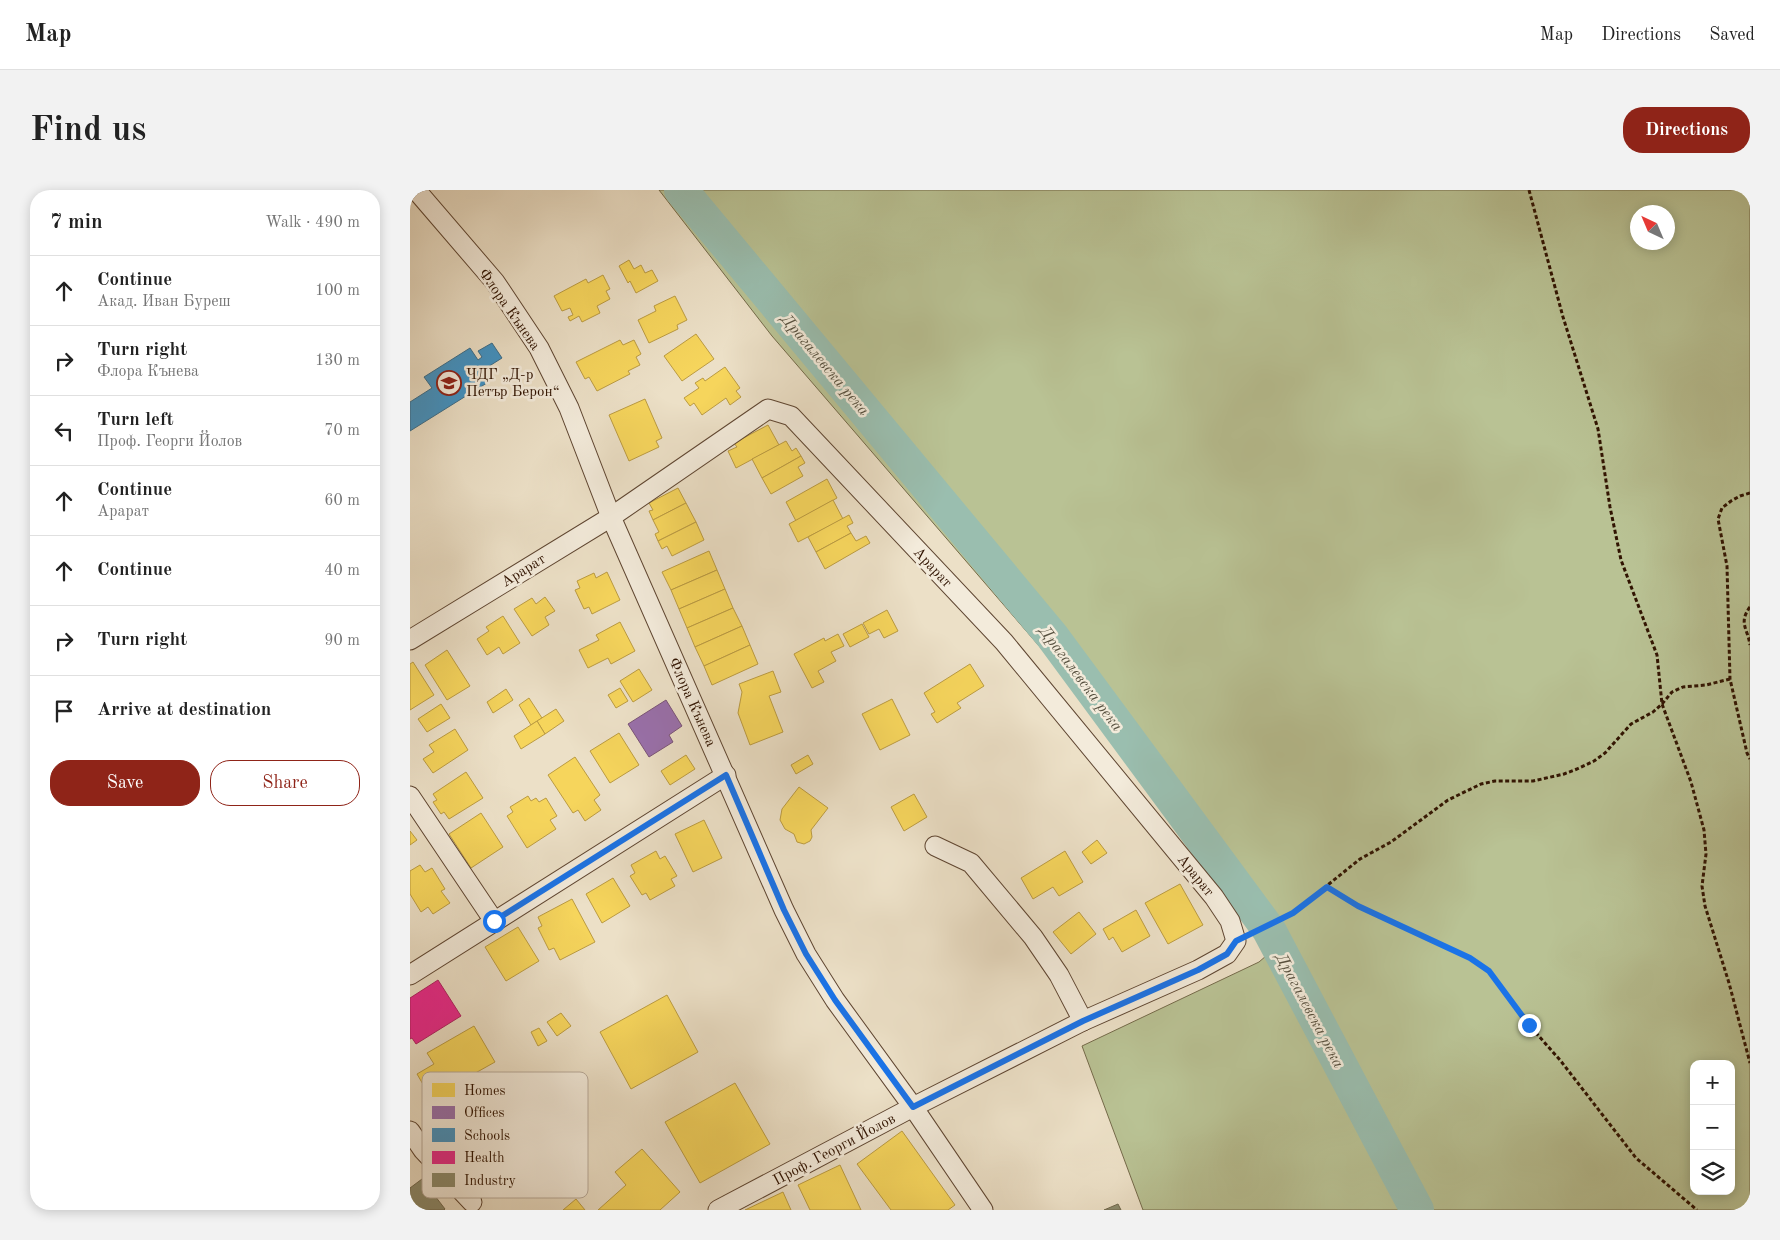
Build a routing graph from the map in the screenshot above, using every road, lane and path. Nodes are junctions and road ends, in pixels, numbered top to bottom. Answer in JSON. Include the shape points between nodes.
{"nodes":[{"id":1,"x":416,"y":190,"type":"edge"},
{"id":2,"x":1528,"y":190,"type":"edge"},
{"id":3,"x":1750,"y":493,"type":"edge"},
{"id":4,"x":611,"y":517,"type":"junction"},
{"id":5,"x":1750,"y":607,"type":"edge"},
{"id":6,"x":410,"y":640,"type":"edge"},
{"id":7,"x":1750,"y":645,"type":"edge"},
{"id":8,"x":1730,"y":679,"type":"junction"},
{"id":9,"x":1662,"y":704,"type":"junction"},
{"id":10,"x":1750,"y":758,"type":"edge"},
{"id":11,"x":726,"y":775,"type":"junction"},
{"id":12,"x":410,"y":796,"type":"edge"},
{"id":13,"x":935,"y":846,"type":"dead end"},
{"id":14,"x":1327,"y":887,"type":"junction"},
{"id":15,"x":494,"y":921,"type":"junction"},
{"id":16,"x":1236,"y":941,"type":"junction"},
{"id":17,"x":410,"y":975,"type":"edge"},
{"id":18,"x":1083,"y":1021,"type":"junction"},
{"id":19,"x":1750,"y":1063,"type":"edge"},
{"id":20,"x":913,"y":1107,"type":"junction"},
{"id":21,"x":410,"y":1131,"type":"edge"},
{"id":22,"x":422,"y":1149,"type":"edge"},
{"id":23,"x":468,"y":1198,"type":"edge"},
{"id":24,"x":472,"y":1202,"type":"dead end"},
{"id":25,"x":718,"y":1210,"type":"edge"},
{"id":26,"x":983,"y":1210,"type":"edge"},
{"id":27,"x":1697,"y":1210,"type":"edge"}],
"edges":[{"from":1,"to":4,"type":"street","name":"Флора Кънева","via":[[494,282],[539,348],[569,408]]},
{"from":2,"to":9,"type":"path","via":[[1598,429],[1620,560],[1657,655]]},
{"from":3,"to":8,"type":"path","via":[[1726,505],[1718,519],[1727,566]]},
{"from":4,"to":6,"type":"street","name":"Арарат"},
{"from":4,"to":11,"type":"street","name":"Флора Кънева"},
{"from":4,"to":16,"type":"street","name":"Арарат","via":[[768,409],[791,416],[1004,642],[1214,897],[1230,922]]},
{"from":5,"to":7,"type":"path","via":[[1744,619]]},
{"from":8,"to":9,"type":"path","via":[[1683,687],[1672,692]]},
{"from":8,"to":10,"type":"path"},
{"from":9,"to":14,"type":"path","via":[[1631,724],[1594,761],[1564,774],[1533,781],[1481,784],[1448,800],[1390,842],[1360,859]]},
{"from":9,"to":19,"type":"path","via":[[1691,782],[1704,830],[1706,854],[1702,886]]},
{"from":11,"to":15,"type":"street"},
{"from":11,"to":20,"type":"street","name":"Флора Кънева","via":[[806,954],[840,1007]]},
{"from":12,"to":15,"type":"street"},
{"from":13,"to":18,"type":"street","via":[[971,863],[1034,938],[1059,975]]},
{"from":14,"to":16,"type":"path","via":[[1293,913]]},
{"from":14,"to":27,"type":"path","via":[[1358,906],[1470,958],[1489,971],[1636,1158]]},
{"from":15,"to":17,"type":"street"},
{"from":16,"to":18,"type":"street","via":[[1227,954],[1198,970]]},
{"from":18,"to":20,"type":"street","name":"Проф. Георги Йолов"},
{"from":20,"to":25,"type":"street","name":"Проф. Георги Йолов"},
{"from":20,"to":26,"type":"street","name":"Флора Кънева"},
{"from":21,"to":22,"type":"street"},
{"from":23,"to":24,"type":"street"}]}
